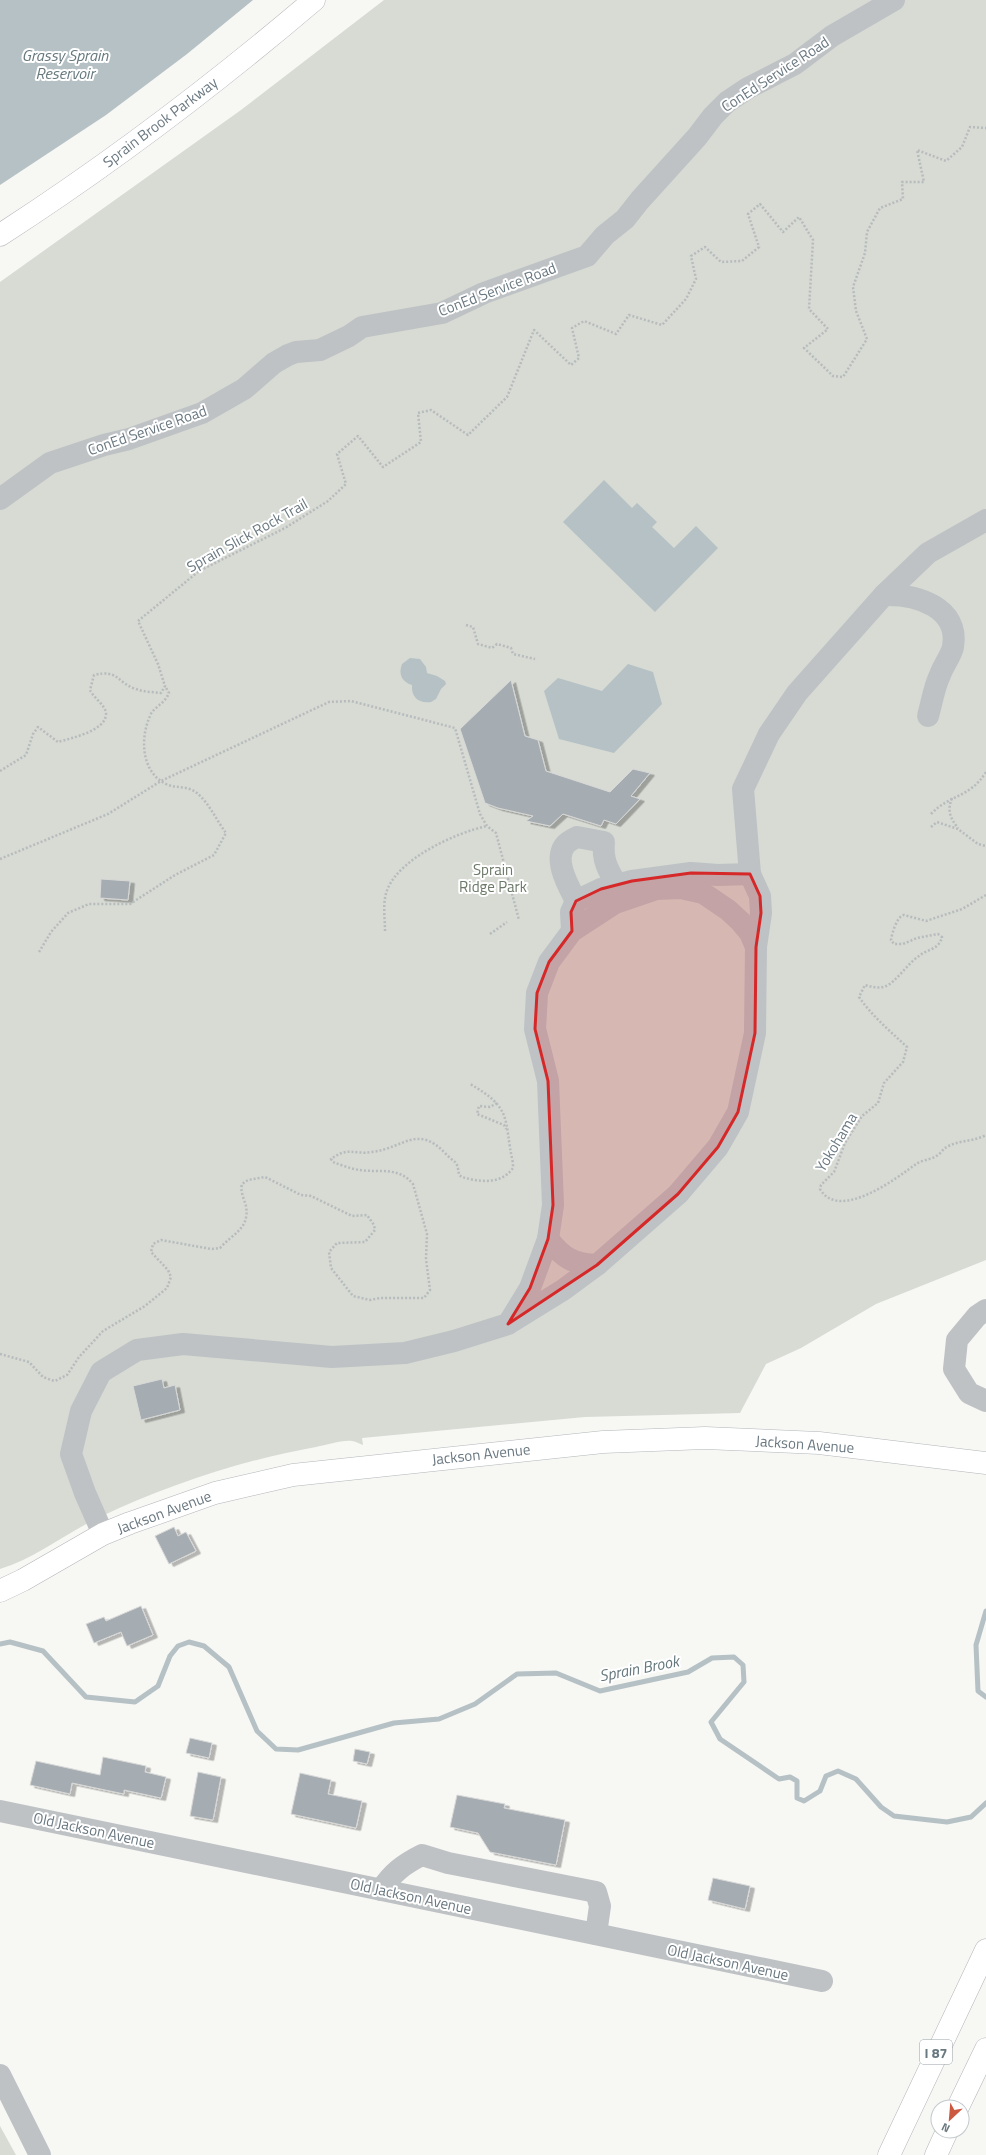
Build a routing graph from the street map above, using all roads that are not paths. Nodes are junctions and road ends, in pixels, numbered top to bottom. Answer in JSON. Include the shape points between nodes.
{"nodes":[{"id":1,"x":314,"y":0,"type":"edge"},
{"id":2,"x":894,"y":0,"type":"edge"},
{"id":3,"x":0,"y":235,"type":"edge"},
{"id":4,"x":0,"y":499,"type":"edge"},
{"id":5,"x":986,"y":520,"type":"edge"},
{"id":6,"x":884,"y":595,"type":"junction"},
{"id":7,"x":928,"y":716,"type":"dead end"},
{"id":8,"x":750,"y":874,"type":"junction"},
{"id":9,"x":617,"y":885,"type":"junction"},
{"id":10,"x":576,"y":901,"type":"junction"},
{"id":11,"x":572,"y":931,"type":"junction"},
{"id":12,"x":756,"y":947,"type":"junction"},
{"id":13,"x":548,"y":1239,"type":"junction"},
{"id":14,"x":597,"y":1265,"type":"junction"},
{"id":15,"x":986,"y":1310,"type":"edge"},
{"id":16,"x":508,"y":1324,"type":"junction"},
{"id":17,"x":986,"y":1401,"type":"edge"},
{"id":18,"x":986,"y":1463,"type":"edge"},
{"id":19,"x":103,"y":1534,"type":"junction"},
{"id":20,"x":0,"y":1591,"type":"edge"},
{"id":21,"x":0,"y":1811,"type":"edge"},
{"id":22,"x":381,"y":1890,"type":"junction"},
{"id":23,"x":596,"y":1934,"type":"junction"},
{"id":24,"x":986,"y":1937,"type":"edge"},
{"id":25,"x":986,"y":1950,"type":"edge"},
{"id":26,"x":822,"y":1981,"type":"dead end"},
{"id":27,"x":958,"y":2008,"type":"junction"},
{"id":28,"x":986,"y":2049,"type":"edge"},
{"id":29,"x":0,"y":2076,"type":"edge"},
{"id":30,"x":962,"y":2099,"type":"edge"},
{"id":31,"x":943,"y":2139,"type":"edge"},
{"id":32,"x":40,"y":2155,"type":"edge"},
{"id":33,"x":889,"y":2155,"type":"edge"},
{"id":34,"x":936,"y":2155,"type":"edge"}],
"edges":[{"from":1,"to":3,"type":"main road","name":"Sprain Brook Parkway","via":[[172,114],[72,187]]},
{"from":2,"to":4,"type":"street","name":"ConEd Service Road","via":[[832,36],[795,64],[727,102],[625,219],[605,235],[587,256],[484,293],[442,313],[362,327],[320,350],[288,355],[274,363],[244,389],[202,413],[130,439],[50,463]]},
{"from":5,"to":6,"type":"street","via":[[928,553]]},
{"from":6,"to":7,"type":"street","via":[[920,598],[937,607],[948,618],[953,631],[953,648],[939,676]]},
{"from":6,"to":8,"type":"street","via":[[797,693],[770,734],[743,788]]},
{"from":8,"to":9,"type":"street","via":[[691,873]]},
{"from":8,"to":12,"type":"street","via":[[760,896],[761,913]]},
{"from":9,"to":10,"type":"street"},
{"from":9,"to":10,"type":"street","via":[[605,865],[604,842],[577,837],[565,845],[560,858],[565,878]]},
{"from":10,"to":11,"type":"street","via":[[571,912]]},
{"from":11,"to":12,"type":"street","via":[[615,903],[656,889],[681,888],[703,893],[728,910],[750,933]]},
{"from":11,"to":13,"type":"street","via":[[549,962],[537,992],[535,1029],[548,1081],[554,1205]]},
{"from":12,"to":14,"type":"street","via":[[755,1033],[738,1112],[718,1147],[678,1194]]},
{"from":13,"to":14,"type":"street","via":[[557,1251],[572,1261]]},
{"from":13,"to":16,"type":"street","via":[[530,1288]]},
{"from":14,"to":16,"type":"street","via":[[563,1290]]},
{"from":15,"to":17,"type":"street","via":[[977,1316],[957,1340],[954,1369],[969,1393]]},
{"from":16,"to":19,"type":"street","via":[[405,1353],[332,1357],[183,1344],[137,1350],[101,1372],[81,1411],[71,1454],[84,1493]]},
{"from":18,"to":19,"type":"main road","name":"Jackson Avenue","via":[[819,1443],[705,1438],[603,1442],[293,1475],[215,1493]]},
{"from":19,"to":20,"type":"main road","name":"Jackson Avenue"},
{"from":21,"to":22,"type":"street","name":"Old Jackson Avenue"},
{"from":22,"to":23,"type":"street","name":"Old Jackson Avenue"},
{"from":22,"to":23,"type":"street","via":[[400,1867],[422,1855],[448,1863],[596,1892],[600,1906]]},
{"from":23,"to":26,"type":"street","name":"Old Jackson Avenue"},
{"from":24,"to":27,"type":"main road"},
{"from":25,"to":27,"type":"main road","number":"I 87"},
{"from":27,"to":33,"type":"main road","number":"I 87"},
{"from":28,"to":30,"type":"main road"},
{"from":29,"to":32,"type":"street"},
{"from":31,"to":34,"type":"main road"}]}
